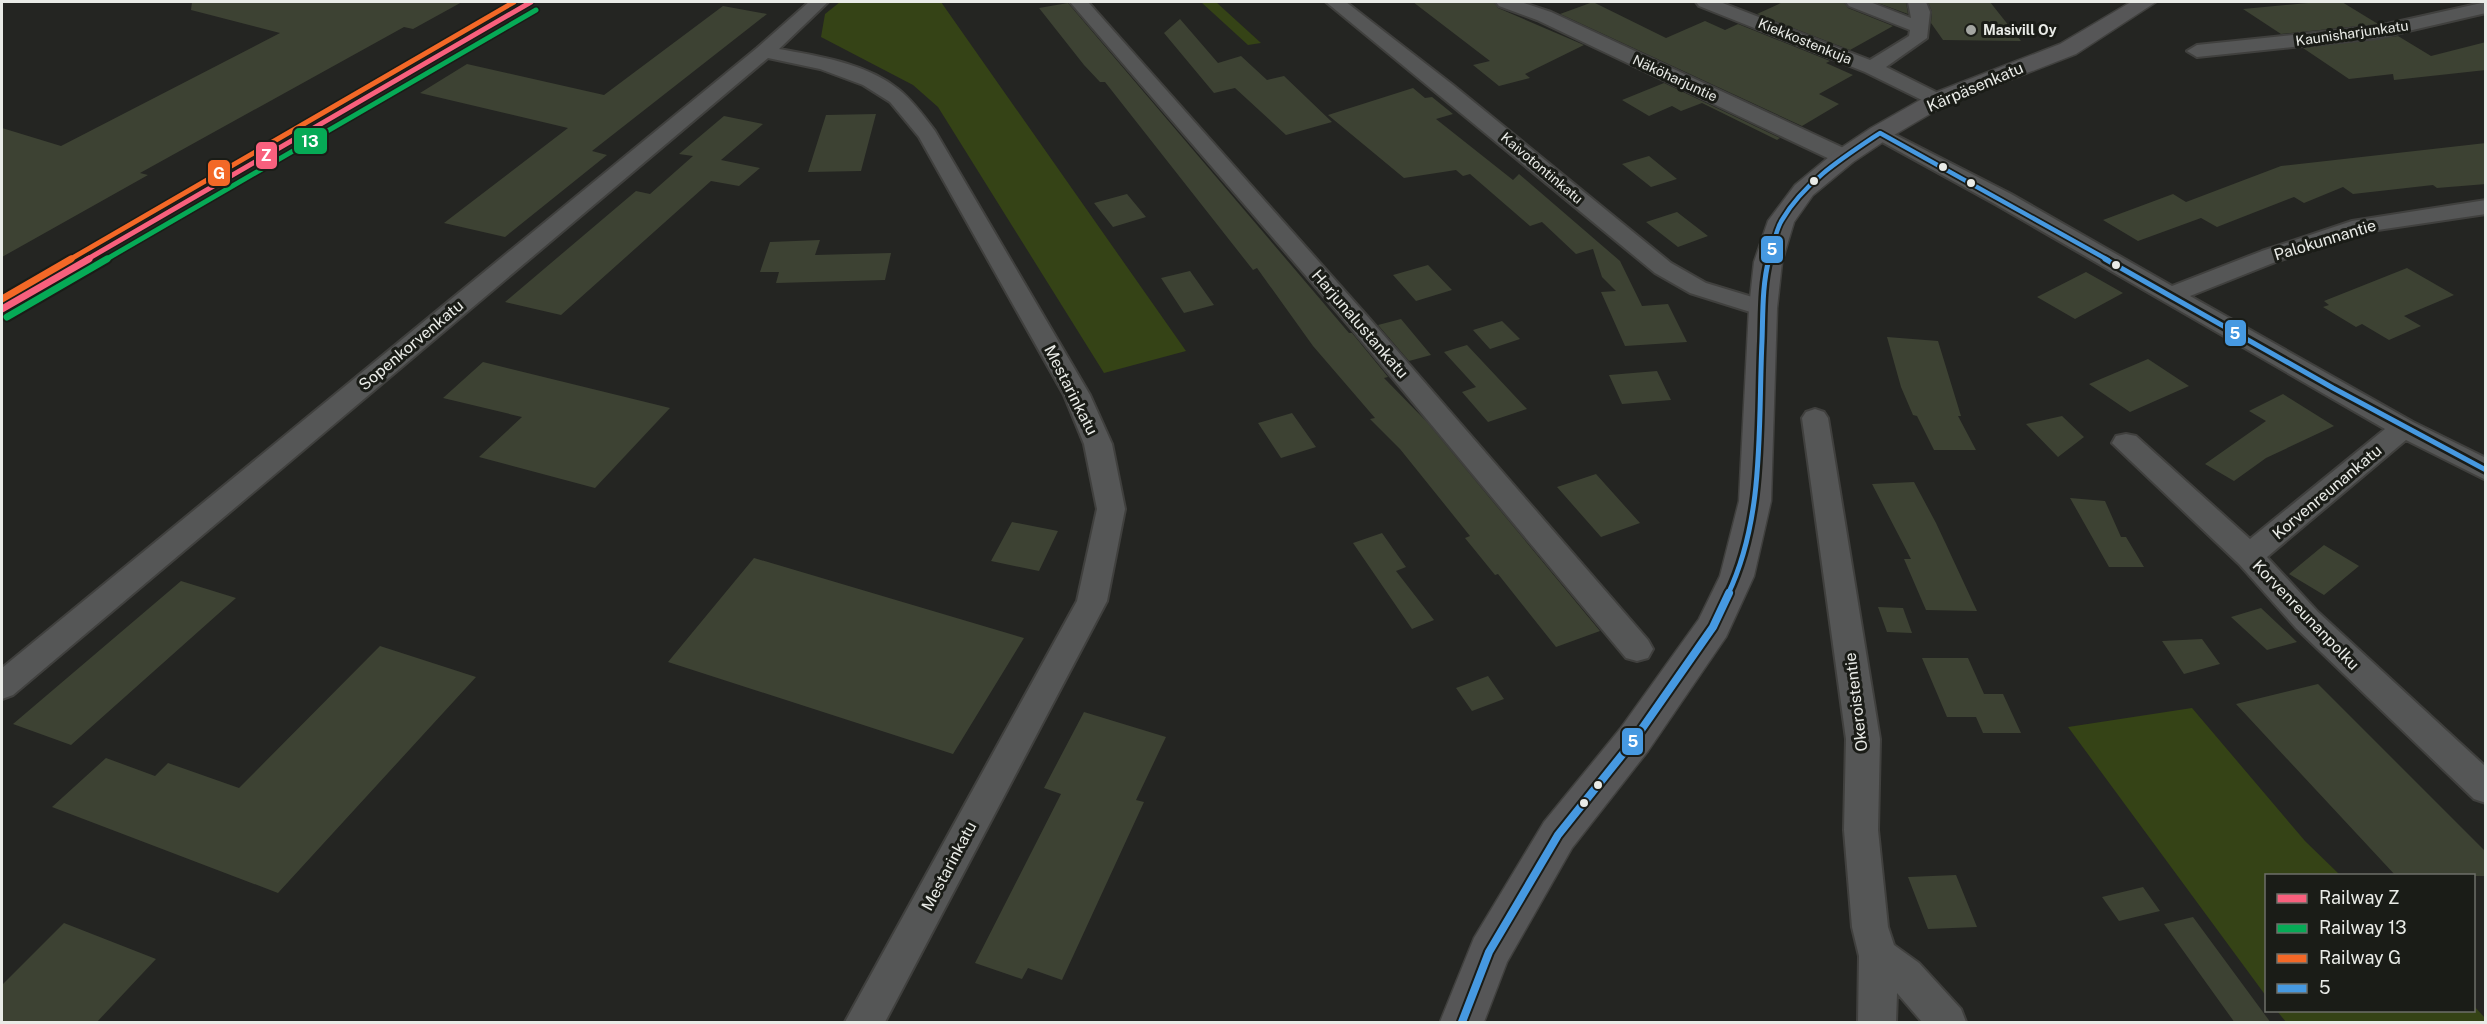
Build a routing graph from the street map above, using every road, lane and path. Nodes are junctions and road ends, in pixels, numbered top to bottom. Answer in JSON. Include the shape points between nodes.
{"nodes":[{"id":1,"x":819,"y":2,"type":"edge"},
{"id":2,"x":1080,"y":2,"type":"edge"},
{"id":3,"x":1335,"y":2,"type":"edge"},
{"id":4,"x":1505,"y":2,"type":"edge"},
{"id":5,"x":1705,"y":2,"type":"edge"},
{"id":6,"x":1855,"y":2,"type":"edge"},
{"id":7,"x":1917,"y":2,"type":"edge"},
{"id":8,"x":2145,"y":2,"type":"edge"},
{"id":9,"x":2425,"y":2,"type":"edge"},
{"id":10,"x":2486,"y":7,"type":"edge"},
{"id":11,"x":2455,"y":15,"type":"junction"},
{"id":12,"x":1920,"y":28,"type":"junction"},
{"id":13,"x":2198,"y":51,"type":"dead end"},
{"id":14,"x":764,"y":52,"type":"junction"},
{"id":15,"x":1872,"y":68,"type":"junction"},
{"id":16,"x":1937,"y":100,"type":"junction"},
{"id":17,"x":1880,"y":133,"type":"junction"},
{"id":18,"x":1845,"y":157,"type":"junction"},
{"id":19,"x":2486,"y":207,"type":"edge"},
{"id":20,"x":2170,"y":295,"type":"junction"},
{"id":21,"x":1763,"y":308,"type":"junction"},
{"id":22,"x":1815,"y":418,"type":"dead end"},
{"id":23,"x":2404,"y":428,"type":"junction"},
{"id":24,"x":2126,"y":443,"type":"dead end"},
{"id":25,"x":2486,"y":470,"type":"edge"},
{"id":26,"x":2250,"y":556,"type":"junction"},
{"id":27,"x":1637,"y":649,"type":"dead end"},
{"id":28,"x":2,"y":686,"type":"edge"},
{"id":29,"x":2486,"y":789,"type":"edge"},
{"id":30,"x":1878,"y":956,"type":"junction"},
{"id":31,"x":864,"y":1023,"type":"edge"},
{"id":32,"x":1462,"y":1023,"type":"edge"},
{"id":33,"x":1877,"y":1023,"type":"edge"},
{"id":34,"x":1947,"y":1023,"type":"edge"}],
"edges":[{"from":1,"to":14,"type":"street","name":"Sopenkorvenkatu"},
{"from":2,"to":27,"type":"street","name":"Harjunalustankatu"},
{"from":3,"to":21,"type":"street","name":"Kaivotontinkatu","via":[[1663,268],[1698,288]]},
{"from":4,"to":18,"type":"street","name":"Näköharjuntie","via":[[1544,16]]},
{"from":5,"to":15,"type":"street","name":"Kiekkostenkuja"},
{"from":6,"to":12,"type":"street"},
{"from":7,"to":12,"type":"street"},
{"from":8,"to":16,"type":"street","name":"Kärpäsenkatu","via":[[2068,49]]},
{"from":9,"to":11,"type":"street","name":"Kaunisharjunkatu"},
{"from":10,"to":11,"type":"street","name":"Kaunisharjunkatu"},
{"from":11,"to":13,"type":"street","name":"Kaunisharjunkatu","via":[[2378,32]]},
{"from":12,"to":15,"type":"street","name":"Kiekkostenkuja","via":[[1918,38]]},
{"from":14,"to":28,"type":"street","name":"Sopenkorvenkatu"},
{"from":14,"to":31,"type":"street","name":"Mestarinkatu","via":[[815,61],[885,88],[928,135],[1077,394],[1098,444],[1111,509],[1092,601]]},
{"from":15,"to":16,"type":"street","name":"Kiekkostenkuja"},
{"from":16,"to":17,"type":"street","name":"Kärpäsenkatu"},
{"from":17,"to":18,"type":"street","name":"Kärpäsenkatu"},
{"from":17,"to":20,"type":"street"},
{"from":18,"to":21,"type":"street","name":"Kärpäsenkatu","via":[[1804,190],[1781,221],[1768,262]]},
{"from":19,"to":20,"type":"street","name":"Palokunnantie","via":[[2360,226]]},
{"from":20,"to":23,"type":"street"},
{"from":21,"to":32,"type":"street","name":"Kärpäsenkatu","via":[[1755,501],[1737,576],[1713,627],[1634,740],[1558,834],[1489,952]]},
{"from":22,"to":30,"type":"street","name":"Okeroistentie","via":[[1863,739],[1862,830],[1870,927]]},
{"from":23,"to":25,"type":"street"},
{"from":23,"to":26,"type":"street","name":"Korvenreunankatu"},
{"from":24,"to":26,"type":"street","name":"Korvenreunanpolku"},
{"from":26,"to":29,"type":"street","name":"Korvenreunanpolku","via":[[2307,620]]},
{"from":30,"to":33,"type":"street","name":"Okeroistentie"},
{"from":30,"to":34,"type":"street","via":[[1906,976]]}]}
